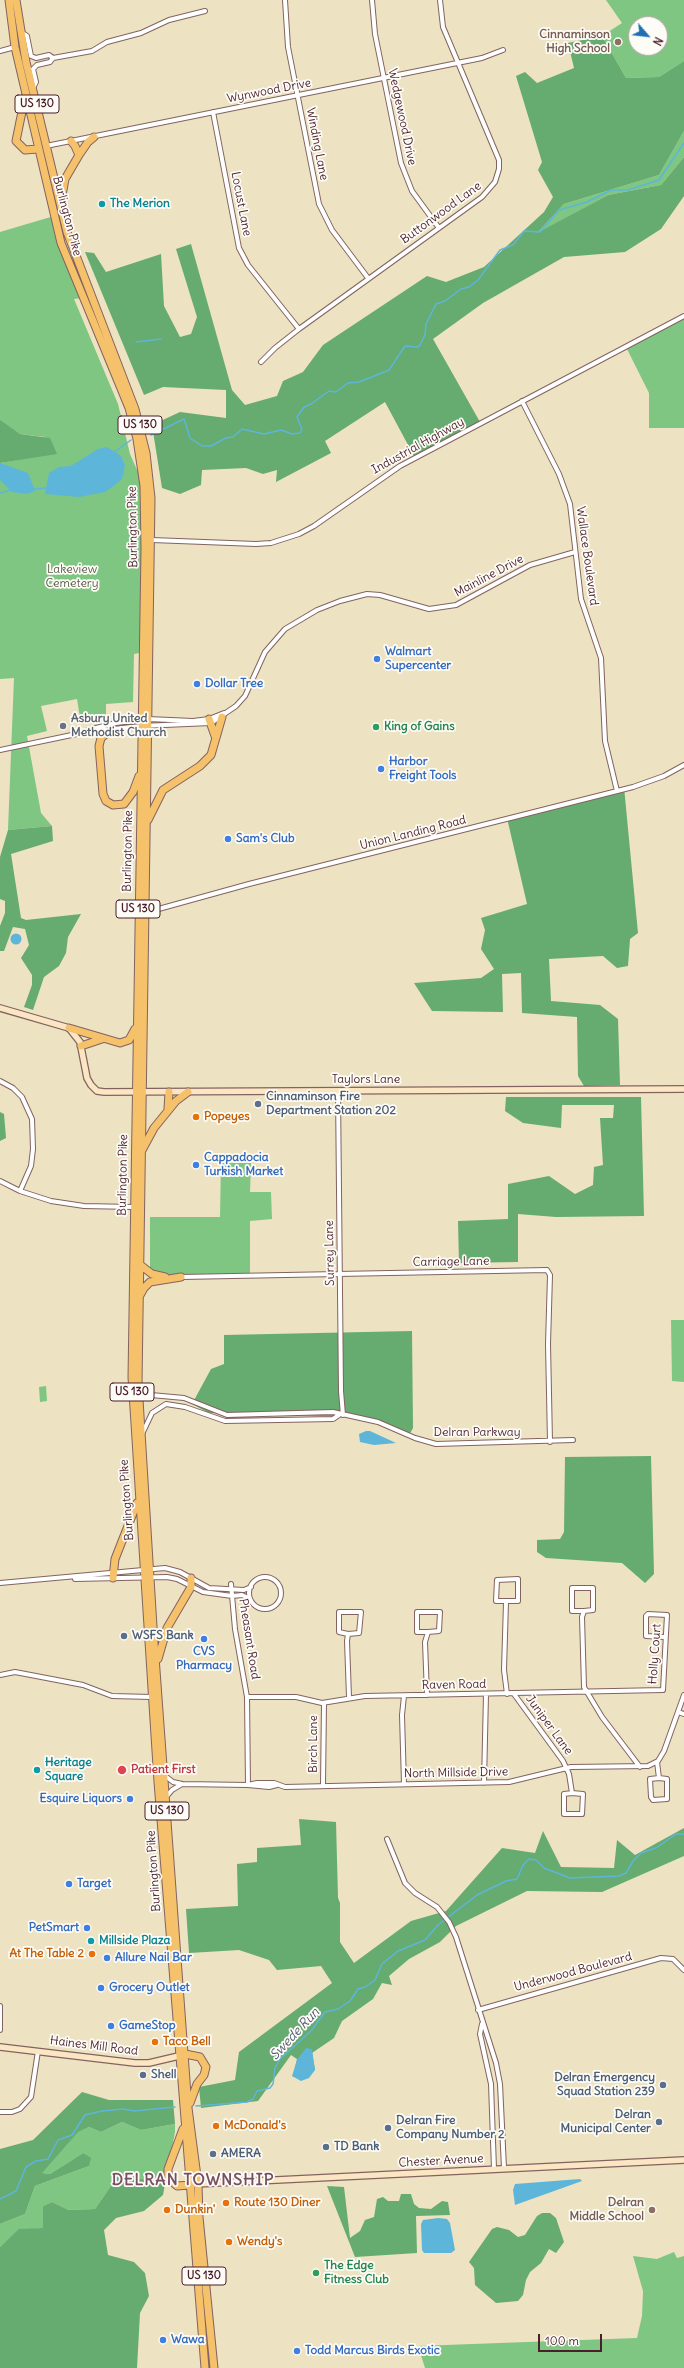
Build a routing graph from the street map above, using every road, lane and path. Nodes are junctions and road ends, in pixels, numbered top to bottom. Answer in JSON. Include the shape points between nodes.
{"nodes":[{"id":1,"x":9,"y":0,"type":"edge"},
{"id":2,"x":16,"y":0,"type":"edge"},
{"id":3,"x":284,"y":0,"type":"edge"},
{"id":4,"x":372,"y":0,"type":"edge"},
{"id":5,"x":440,"y":0,"type":"edge"},
{"id":6,"x":205,"y":11,"type":"dead end"},
{"id":7,"x":20,"y":31,"type":"junction"},
{"id":8,"x":15,"y":47,"type":"junction"},
{"id":9,"x":0,"y":50,"type":"edge"},
{"id":10,"x":503,"y":50,"type":"dead end"},
{"id":11,"x":53,"y":58,"type":"junction"},
{"id":12,"x":458,"y":63,"type":"junction"},
{"id":13,"x":383,"y":78,"type":"junction"},
{"id":14,"x":32,"y":89,"type":"junction"},
{"id":15,"x":26,"y":95,"type":"junction"},
{"id":16,"x":297,"y":95,"type":"junction"},
{"id":17,"x":213,"y":112,"type":"junction"},
{"id":18,"x":94,"y":137,"type":"junction"},
{"id":19,"x":71,"y":142,"type":"junction"},
{"id":20,"x":46,"y":146,"type":"junction"},
{"id":21,"x":38,"y":149,"type":"junction"},
{"id":22,"x":79,"y":155,"type":"junction"},
{"id":23,"x":61,"y":205,"type":"junction"},
{"id":24,"x":439,"y":228,"type":"junction"},
{"id":25,"x":368,"y":278,"type":"junction"},
{"id":26,"x":684,"y":316,"type":"edge"},
{"id":27,"x":299,"y":329,"type":"junction"},
{"id":28,"x":261,"y":362,"type":"dead end"},
{"id":29,"x":522,"y":401,"type":"junction"},
{"id":30,"x":152,"y":540,"type":"junction"},
{"id":31,"x":575,"y":552,"type":"junction"},
{"id":32,"x":224,"y":715,"type":"junction"},
{"id":33,"x":210,"y":721,"type":"junction"},
{"id":34,"x":144,"y":723,"type":"junction"},
{"id":35,"x":109,"y":731,"type":"junction"},
{"id":36,"x":78,"y":733,"type":"junction"},
{"id":37,"x":215,"y":740,"type":"junction"},
{"id":38,"x":0,"y":750,"type":"edge"},
{"id":39,"x":684,"y":764,"type":"edge"},
{"id":40,"x":141,"y":768,"type":"junction"},
{"id":41,"x":617,"y":791,"type":"junction"},
{"id":42,"x":146,"y":825,"type":"junction"},
{"id":43,"x":144,"y":913,"type":"junction"},
{"id":44,"x":0,"y":1008,"type":"edge"},
{"id":45,"x":136,"y":1027,"type":"junction"},
{"id":46,"x":69,"y":1028,"type":"junction"},
{"id":47,"x":105,"y":1039,"type":"junction"},
{"id":48,"x":81,"y":1046,"type":"junction"},
{"id":49,"x":0,"y":1080,"type":"edge"},
{"id":50,"x":684,"y":1089,"type":"edge"},
{"id":51,"x":338,"y":1091,"type":"junction"},
{"id":52,"x":138,"y":1092,"type":"junction"},
{"id":53,"x":169,"y":1092,"type":"junction"},
{"id":54,"x":188,"y":1092,"type":"junction"},
{"id":55,"x":168,"y":1111,"type":"junction"},
{"id":56,"x":140,"y":1154,"type":"junction"},
{"id":57,"x":0,"y":1181,"type":"edge"},
{"id":58,"x":20,"y":1191,"type":"junction"},
{"id":59,"x":133,"y":1206,"type":"junction"},
{"id":60,"x":139,"y":1264,"type":"junction"},
{"id":61,"x":340,"y":1274,"type":"junction"},
{"id":62,"x":181,"y":1277,"type":"junction"},
{"id":63,"x":138,"y":1302,"type":"junction"},
{"id":64,"x":138,"y":1383,"type":"junction"},
{"id":65,"x":341,"y":1415,"type":"junction"},
{"id":66,"x":573,"y":1440,"type":"dead end"},
{"id":67,"x":141,"y":1442,"type":"junction"},
{"id":68,"x":550,"y":1442,"type":"junction"},
{"id":69,"x":138,"y":1499,"type":"junction"},
{"id":70,"x":147,"y":1572,"type":"junction"},
{"id":71,"x":112,"y":1575,"type":"junction"},
{"id":72,"x":191,"y":1578,"type":"junction"},
{"id":73,"x":0,"y":1583,"type":"edge"},
{"id":74,"x":231,"y":1584,"type":"dead end"},
{"id":75,"x":191,"y":1587,"type":"junction"},
{"id":76,"x":251,"y":1587,"type":"junction"},
{"id":77,"x":232,"y":1590,"type":"junction"},
{"id":78,"x":232,"y":1596,"type":"junction"},
{"id":79,"x":250,"y":1599,"type":"junction"},
{"id":80,"x":506,"y":1602,"type":"junction"},
{"id":81,"x":584,"y":1611,"type":"junction"},
{"id":82,"x":428,"y":1632,"type":"junction"},
{"id":83,"x":348,"y":1634,"type":"junction"},
{"id":84,"x":666,"y":1637,"type":"junction"},
{"id":85,"x":156,"y":1665,"type":"junction"},
{"id":86,"x":0,"y":1675,"type":"edge"},
{"id":87,"x":586,"y":1693,"type":"junction"},
{"id":88,"x":486,"y":1694,"type":"junction"},
{"id":89,"x":508,"y":1694,"type":"junction"},
{"id":90,"x":514,"y":1694,"type":"junction"},
{"id":91,"x":427,"y":1695,"type":"junction"},
{"id":92,"x":684,"y":1695,"type":"edge"},
{"id":93,"x":404,"y":1696,"type":"junction"},
{"id":94,"x":152,"y":1697,"type":"junction"},
{"id":95,"x":247,"y":1697,"type":"junction"},
{"id":96,"x":349,"y":1697,"type":"junction"},
{"id":97,"x":324,"y":1703,"type":"junction"},
{"id":98,"x":678,"y":1712,"type":"junction"},
{"id":99,"x":684,"y":1714,"type":"edge"},
{"id":100,"x":656,"y":1762,"type":"junction"},
{"id":101,"x":640,"y":1767,"type":"junction"},
{"id":102,"x":566,"y":1768,"type":"junction"},
{"id":103,"x":164,"y":1775,"type":"junction"},
{"id":104,"x":659,"y":1778,"type":"junction"},
{"id":105,"x":484,"y":1783,"type":"junction"},
{"id":106,"x":182,"y":1784,"type":"junction"},
{"id":107,"x":404,"y":1784,"type":"junction"},
{"id":108,"x":248,"y":1785,"type":"junction"},
{"id":109,"x":323,"y":1785,"type":"junction"},
{"id":110,"x":572,"y":1793,"type":"junction"},
{"id":111,"x":166,"y":1797,"type":"junction"},
{"id":112,"x":387,"y":1839,"type":"dead end"},
{"id":113,"x":684,"y":1970,"type":"edge"},
{"id":114,"x":0,"y":2006,"type":"edge"},
{"id":115,"x":478,"y":2010,"type":"junction"},
{"id":116,"x":482,"y":2024,"type":"junction"},
{"id":117,"x":0,"y":2030,"type":"edge"},
{"id":118,"x":0,"y":2047,"type":"edge"},
{"id":119,"x":38,"y":2051,"type":"junction"},
{"id":120,"x":182,"y":2055,"type":"junction"},
{"id":121,"x":188,"y":2108,"type":"junction"},
{"id":122,"x":0,"y":2112,"type":"edge"},
{"id":123,"x":184,"y":2123,"type":"junction"},
{"id":124,"x":684,"y":2160,"type":"edge"},
{"id":125,"x":504,"y":2168,"type":"junction"},
{"id":126,"x":494,"y":2169,"type":"junction"},
{"id":127,"x":198,"y":2184,"type":"junction"},
{"id":128,"x":190,"y":2185,"type":"junction"},
{"id":129,"x":205,"y":2368,"type":"edge"},
{"id":130,"x":214,"y":2368,"type":"edge"}],
"edges":[{"from":1,"to":8,"type":"highway","name":"Burlington Pike","number":"US 130"},
{"from":2,"to":7,"type":"highway","name":"Burlington Pike","number":"US 130"},
{"from":3,"to":16,"type":"street","name":"Winding Lane","via":[[288,47]]},
{"from":4,"to":13,"type":"street","name":"Wedgewood Drive"},
{"from":5,"to":12,"type":"street","name":"Buttonwood Lane","via":[[443,27]]},
{"from":6,"to":11,"type":"street","via":[[169,20],[141,33],[107,42],[92,52]]},
{"from":7,"to":11,"type":"street","via":[[27,36],[31,56]]},
{"from":7,"to":14,"type":"highway","name":"Burlington Pike","number":"US 130"},
{"from":8,"to":9,"type":"street"},
{"from":8,"to":15,"type":"highway","name":"Burlington Pike","number":"US 130"},
{"from":10,"to":12,"type":"street","name":"Wynwood Drive"},
{"from":11,"to":14,"type":"street","via":[[50,62],[37,64],[33,69],[36,82]]},
{"from":12,"to":13,"type":"street","name":"Wynwood Drive"},
{"from":12,"to":24,"type":"street","name":"Buttonwood Lane","via":[[496,151],[499,169],[490,190]]},
{"from":13,"to":16,"type":"street","name":"Wynwood Drive"},
{"from":13,"to":24,"type":"street","name":"Wedgewood Drive","via":[[406,178],[412,191]]},
{"from":14,"to":20,"type":"highway","name":"Burlington Pike","number":"US 130"},
{"from":15,"to":21,"type":"highway","name":"Burlington Pike","number":"US 130"},
{"from":15,"to":21,"type":"highway","via":[[16,142],[25,150]]},
{"from":16,"to":17,"type":"street","name":"Wynwood Drive"},
{"from":16,"to":25,"type":"street","name":"Winding Lane","via":[[319,204],[332,230]]},
{"from":17,"to":18,"type":"street","name":"Wynwood Drive"},
{"from":17,"to":27,"type":"street","name":"Locust Lane","via":[[239,248],[248,265]]},
{"from":18,"to":19,"type":"street","name":"Wynwood Drive"},
{"from":18,"to":22,"type":"highway"},
{"from":19,"to":20,"type":"street","name":"Wynwood Drive"},
{"from":19,"to":22,"type":"highway"},
{"from":20,"to":21,"type":"street","name":"Wynwood Drive"},
{"from":20,"to":23,"type":"highway","name":"Burlington Pike","number":"US 130"},
{"from":21,"to":34,"type":"highway","name":"Burlington Pike","number":"US 130","via":[[66,257],[129,408],[137,439],[146,518]]},
{"from":22,"to":23,"type":"highway","via":[[65,180]]},
{"from":23,"to":30,"type":"highway","name":"Burlington Pike","number":"US 130","via":[[74,252],[140,423],[151,498]]},
{"from":24,"to":25,"type":"street","name":"Buttonwood Lane"},
{"from":25,"to":27,"type":"street","name":"Buttonwood Lane"},
{"from":26,"to":29,"type":"street","name":"Industrial Highway"},
{"from":27,"to":28,"type":"street","name":"Buttonwood Lane"},
{"from":29,"to":30,"type":"street","name":"Industrial Highway","via":[[400,466],[299,534],[256,544]]},
{"from":29,"to":31,"type":"street","name":"Wallace Boulevard","via":[[567,492]]},
{"from":30,"to":34,"type":"highway","name":"Burlington Pike","number":"US 130"},
{"from":31,"to":32,"type":"street","name":"Mainline Drive","via":[[530,565],[456,605],[429,609],[380,595],[367,594],[317,610],[297,620],[275,640],[265,652],[245,696]]},
{"from":31,"to":41,"type":"street","name":"Wallace Boulevard","via":[[582,605],[601,658],[605,741]]},
{"from":32,"to":33,"type":"street"},
{"from":32,"to":33,"type":"street"},
{"from":32,"to":37,"type":"highway"},
{"from":33,"to":34,"type":"street"},
{"from":33,"to":34,"type":"street"},
{"from":33,"to":37,"type":"highway"},
{"from":34,"to":35,"type":"street"},
{"from":34,"to":36,"type":"street","via":[[116,723]]},
{"from":34,"to":40,"type":"highway","name":"Burlington Pike","number":"US 130"},
{"from":34,"to":42,"type":"highway","name":"Burlington Pike","number":"US 130"},
{"from":35,"to":36,"type":"street"},
{"from":35,"to":40,"type":"highway","via":[[101,738],[100,746],[103,794],[106,801],[119,805],[130,799]]},
{"from":36,"to":38,"type":"street"},
{"from":37,"to":42,"type":"highway","via":[[206,762],[163,790]]},
{"from":39,"to":41,"type":"street","name":"Union Landing Road","via":[[654,780]]},
{"from":40,"to":45,"type":"highway","name":"Burlington Pike","number":"US 130"},
{"from":41,"to":43,"type":"street","name":"Union Landing Road"},
{"from":42,"to":43,"type":"highway","name":"Burlington Pike","number":"US 130"},
{"from":43,"to":52,"type":"highway","name":"Burlington Pike","number":"US 130"},
{"from":44,"to":46,"type":"street"},
{"from":45,"to":47,"type":"highway","via":[[129,1040],[124,1042]]},
{"from":45,"to":52,"type":"highway","name":"Burlington Pike","number":"US 130"},
{"from":46,"to":47,"type":"highway"},
{"from":46,"to":48,"type":"street"},
{"from":47,"to":48,"type":"highway"},
{"from":48,"to":52,"type":"street","name":"Taylors Lane","via":[[87,1078],[97,1091]]},
{"from":49,"to":58,"type":"street","via":[[22,1097],[32,1120],[33,1149],[30,1166]]},
{"from":50,"to":51,"type":"street","name":"Taylors Lane"},
{"from":51,"to":54,"type":"street","name":"Taylors Lane"},
{"from":51,"to":61,"type":"street","name":"Surrey Lane"},
{"from":52,"to":53,"type":"street","name":"Taylors Lane"},
{"from":52,"to":56,"type":"highway","name":"Burlington Pike","number":"US 130"},
{"from":52,"to":59,"type":"highway","name":"Burlington Pike","number":"US 130"},
{"from":53,"to":54,"type":"street","name":"Taylors Lane"},
{"from":53,"to":55,"type":"highway"},
{"from":54,"to":55,"type":"highway"},
{"from":55,"to":56,"type":"highway","via":[[150,1134]]},
{"from":56,"to":60,"type":"highway","name":"Burlington Pike","number":"US 130"},
{"from":57,"to":58,"type":"street"},
{"from":58,"to":59,"type":"street","via":[[52,1201],[84,1206]]},
{"from":59,"to":69,"type":"highway","name":"Burlington Pike","number":"US 130","via":[[132,1377]]},
{"from":60,"to":62,"type":"highway","via":[[154,1275]]},
{"from":60,"to":63,"type":"highway","name":"Burlington Pike","number":"US 130"},
{"from":61,"to":62,"type":"street","name":"Carriage Lane"},
{"from":61,"to":65,"type":"street","name":"Surrey Lane"},
{"from":61,"to":68,"type":"street","name":"Carriage Lane","via":[[549,1270]]},
{"from":62,"to":63,"type":"highway","via":[[150,1282],[142,1291]]},
{"from":63,"to":64,"type":"highway","name":"Burlington Pike","number":"US 130"},
{"from":64,"to":65,"type":"street","name":"Delran Parkway","via":[[151,1395],[184,1398],[227,1415],[333,1412]]},
{"from":64,"to":67,"type":"highway","name":"Burlington Pike","number":"US 130"},
{"from":65,"to":67,"type":"street","name":"Delran Parkway","via":[[333,1419],[225,1421],[185,1407],[166,1404],[156,1409],[149,1417]]},
{"from":65,"to":68,"type":"street","name":"Delran Parkway","via":[[378,1422],[419,1440],[436,1444]]},
{"from":66,"to":68,"type":"street","name":"Delran Parkway"},
{"from":67,"to":70,"type":"highway","name":"Burlington Pike","number":"US 130"},
{"from":69,"to":70,"type":"highway","name":"Burlington Pike","number":"US 130"},
{"from":69,"to":71,"type":"highway","via":[[115,1559]]},
{"from":70,"to":71,"type":"street"},
{"from":70,"to":71,"type":"street"},
{"from":70,"to":72,"type":"street","via":[[173,1570]]},
{"from":70,"to":75,"type":"street","via":[[172,1577]]},
{"from":70,"to":85,"type":"highway","name":"Burlington Pike","number":"US 130"},
{"from":70,"to":94,"type":"highway","name":"Burlington Pike","number":"US 130"},
{"from":71,"to":73,"type":"street"},
{"from":72,"to":75,"type":"highway"},
{"from":72,"to":77,"type":"street","via":[[206,1587]]},
{"from":74,"to":77,"type":"street","name":"Pheasant Road"},
{"from":75,"to":78,"type":"street","via":[[206,1593]]},
{"from":75,"to":85,"type":"highway","via":[[167,1628]]},
{"from":76,"to":77,"type":"street","via":[[246,1590]]},
{"from":76,"to":79,"type":"street"},
{"from":76,"to":79,"type":"street","via":[[260,1578],[271,1578],[279,1584],[282,1594],[278,1602],[267,1608],[257,1606]]},
{"from":77,"to":78,"type":"street","name":"Pheasant Road"},
{"from":78,"to":79,"type":"street","via":[[242,1595]]},
{"from":78,"to":95,"type":"street","name":"Pheasant Road"},
{"from":80,"to":80,"type":"street","via":[[518,1601],[518,1579],[497,1580],[496,1601]]},
{"from":80,"to":89,"type":"street","via":[[504,1670]]},
{"from":81,"to":81,"type":"street","via":[[593,1610],[593,1588],[572,1588],[572,1611]]},
{"from":81,"to":87,"type":"street","via":[[582,1621]]},
{"from":82,"to":82,"type":"street","via":[[439,1631],[440,1612],[417,1612],[417,1632]]},
{"from":82,"to":91,"type":"street","via":[[425,1642]]},
{"from":83,"to":83,"type":"street","via":[[359,1632],[361,1612],[339,1612],[339,1632]]},
{"from":83,"to":96,"type":"street","via":[[346,1645]]},
{"from":84,"to":84,"type":"street","name":"Holly Court","via":[[667,1615],[648,1614],[645,1620],[646,1636]]},
{"from":84,"to":87,"type":"street","name":"Holly Court","via":[[663,1690]]},
{"from":85,"to":103,"type":"highway","name":"Burlington Pike","number":"US 130"},
{"from":86,"to":94,"type":"street","via":[[15,1672],[83,1685],[112,1696]]},
{"from":87,"to":90,"type":"street","name":"Raven Road"},
{"from":87,"to":101,"type":"street"},
{"from":88,"to":89,"type":"street","name":"Raven Road"},
{"from":88,"to":91,"type":"street","name":"Raven Road"},
{"from":88,"to":105,"type":"street"},
{"from":89,"to":90,"type":"street","name":"Raven Road"},
{"from":90,"to":102,"type":"street","name":"Juniper Lane"},
{"from":91,"to":93,"type":"street","name":"Raven Road"},
{"from":92,"to":98,"type":"street"},
{"from":93,"to":96,"type":"street","name":"Raven Road"},
{"from":93,"to":107,"type":"street"},
{"from":94,"to":120,"type":"highway","name":"Burlington Pike","number":"US 130"},
{"from":95,"to":97,"type":"street","name":"Pheasant Road","via":[[293,1697]]},
{"from":95,"to":108,"type":"street","name":"Pheasant Road"},
{"from":96,"to":97,"type":"street","name":"Raven Road"},
{"from":97,"to":109,"type":"street","name":"Birch Lane"},
{"from":98,"to":99,"type":"street"},
{"from":98,"to":100,"type":"street","via":[[664,1751]]},
{"from":100,"to":101,"type":"street","name":"North Millside Drive"},
{"from":100,"to":104,"type":"street"},
{"from":101,"to":102,"type":"street","name":"North Millside Drive"},
{"from":102,"to":105,"type":"street","name":"North Millside Drive","via":[[513,1782]]},
{"from":102,"to":110,"type":"street"},
{"from":103,"to":106,"type":"street","name":"North Millside Drive","via":[[173,1782]]},
{"from":103,"to":111,"type":"highway","name":"Burlington Pike","number":"US 130"},
{"from":104,"to":104,"type":"street","via":[[667,1779],[666,1799],[653,1800],[650,1779]]},
{"from":105,"to":107,"type":"street","name":"North Millside Drive"},
{"from":106,"to":108,"type":"street","name":"North Millside Drive"},
{"from":106,"to":111,"type":"street"},
{"from":107,"to":109,"type":"street","name":"North Millside Drive"},
{"from":108,"to":109,"type":"street","name":"North Millside Drive","via":[[269,1788],[277,1785]]},
{"from":110,"to":110,"type":"street","via":[[583,1794],[582,1814],[564,1814],[564,1794]]},
{"from":111,"to":120,"type":"highway","name":"Burlington Pike","number":"US 130"},
{"from":112,"to":115,"type":"street","via":[[405,1883],[437,1908],[449,1922]]},
{"from":113,"to":115,"type":"street","name":"Underwood Boulevard","via":[[673,1959],[662,1958]]},
{"from":114,"to":117,"type":"street"},
{"from":115,"to":116,"type":"street"},
{"from":116,"to":125,"type":"street","via":[[496,2063],[500,2084]]},
{"from":116,"to":126,"type":"street","via":[[480,2034],[491,2084]]},
{"from":118,"to":119,"type":"street","name":"Haines Mill Road"},
{"from":119,"to":120,"type":"street","name":"Haines Mill Road","via":[[135,2063],[149,2063]]},
{"from":119,"to":122,"type":"street","via":[[31,2097],[20,2109]]},
{"from":120,"to":121,"type":"highway","name":"Burlington Pike","number":"US 130"},
{"from":120,"to":121,"type":"highway","via":[[200,2057],[206,2067]]},
{"from":120,"to":123,"type":"highway","name":"Burlington Pike","number":"US 130"},
{"from":121,"to":127,"type":"highway","name":"Burlington Pike","number":"US 130"},
{"from":123,"to":128,"type":"highway","name":"Burlington Pike","number":"US 130"},
{"from":123,"to":128,"type":"highway","via":[[178,2147],[168,2169],[168,2178],[177,2186]]},
{"from":124,"to":125,"type":"street","name":"Chester Avenue"},
{"from":125,"to":126,"type":"street","name":"Chester Avenue"},
{"from":126,"to":127,"type":"street","name":"Chester Avenue"},
{"from":127,"to":128,"type":"street","name":"Chester Avenue"},
{"from":127,"to":130,"type":"highway","name":"Burlington Pike","number":"US 130","via":[[200,2232]]},
{"from":128,"to":129,"type":"highway","name":"Burlington Pike","number":"US 130"}]}
